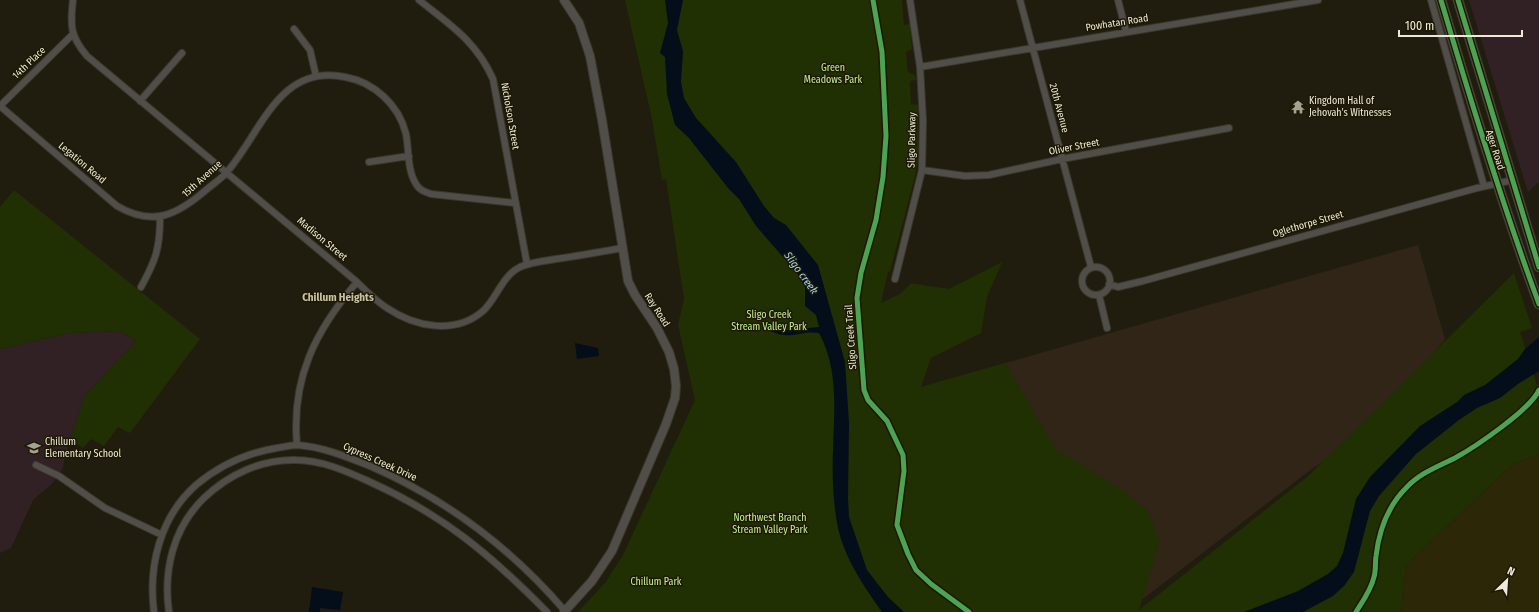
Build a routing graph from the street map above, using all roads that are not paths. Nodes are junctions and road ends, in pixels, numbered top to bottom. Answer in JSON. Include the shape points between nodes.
{"nodes":[{"id":1,"x":72,"y":0,"type":"edge"},
{"id":2,"x":420,"y":0,"type":"edge"},
{"id":3,"x":564,"y":0,"type":"edge"},
{"id":4,"x":910,"y":0,"type":"edge"},
{"id":5,"x":1020,"y":0,"type":"edge"},
{"id":6,"x":1118,"y":0,"type":"edge"},
{"id":7,"x":1318,"y":0,"type":"edge"},
{"id":8,"x":1431,"y":0,"type":"edge"},
{"id":9,"x":1441,"y":0,"type":"edge"},
{"id":10,"x":1458,"y":0,"type":"edge"},
{"id":11,"x":294,"y":29,"type":"dead end"},
{"id":12,"x":1126,"y":31,"type":"junction"},
{"id":13,"x":72,"y":35,"type":"junction"},
{"id":14,"x":1032,"y":47,"type":"junction"},
{"id":15,"x":182,"y":53,"type":"dead end"},
{"id":16,"x":920,"y":66,"type":"junction"},
{"id":17,"x":316,"y":76,"type":"junction"},
{"id":18,"x":140,"y":101,"type":"junction"},
{"id":19,"x":0,"y":106,"type":"edge"},
{"id":20,"x":1229,"y":128,"type":"dead end"},
{"id":21,"x":409,"y":156,"type":"junction"},
{"id":22,"x":1062,"y":159,"type":"junction"},
{"id":23,"x":369,"y":162,"type":"dead end"},
{"id":24,"x":922,"y":170,"type":"junction"},
{"id":25,"x":227,"y":172,"type":"junction"},
{"id":26,"x":1513,"y":180,"type":"junction"},
{"id":27,"x":1496,"y":183,"type":"junction"},
{"id":28,"x":1484,"y":186,"type":"junction"},
{"id":29,"x":515,"y":204,"type":"junction"},
{"id":30,"x":160,"y":217,"type":"junction"},
{"id":31,"x":622,"y":248,"type":"junction"},
{"id":32,"x":527,"y":264,"type":"junction"},
{"id":33,"x":1091,"y":267,"type":"junction"},
{"id":34,"x":1539,"y":267,"type":"edge"},
{"id":35,"x":895,"y":279,"type":"dead end"},
{"id":36,"x":357,"y":282,"type":"junction"},
{"id":37,"x":1110,"y":284,"type":"junction"},
{"id":38,"x":141,"y":287,"type":"dead end"},
{"id":39,"x":1099,"y":295,"type":"junction"},
{"id":40,"x":1539,"y":304,"type":"edge"},
{"id":41,"x":1107,"y":328,"type":"dead end"},
{"id":42,"x":297,"y":445,"type":"junction"},
{"id":43,"x":36,"y":465,"type":"dead end"},
{"id":44,"x":162,"y":535,"type":"junction"},
{"id":45,"x":564,"y":611,"type":"edge"},
{"id":46,"x":154,"y":612,"type":"edge"},
{"id":47,"x":169,"y":612,"type":"edge"},
{"id":48,"x":547,"y":612,"type":"edge"}],
"edges":[{"from":1,"to":13,"type":"street"},
{"from":2,"to":29,"type":"street","name":"Nicholson Street","via":[[479,52],[489,71],[496,89]]},
{"from":3,"to":31,"type":"street","name":"Ray Road","via":[[579,23],[590,56]]},
{"from":4,"to":16,"type":"street","name":"Sligo Parkway"},
{"from":5,"to":14,"type":"street","name":"20th Avenue"},
{"from":6,"to":12,"type":"street"},
{"from":7,"to":12,"type":"street","name":"Powhatan Road"},
{"from":8,"to":28,"type":"street","name":"Ager Road"},
{"from":9,"to":27,"type":"main road","name":"Ager Road"},
{"from":10,"to":26,"type":"main road","name":"Ager Road"},
{"from":11,"to":17,"type":"street","via":[[310,50]]},
{"from":12,"to":14,"type":"street","name":"Powhatan Road"},
{"from":13,"to":18,"type":"street","name":"Madison Street","via":[[87,56]]},
{"from":13,"to":19,"type":"street","name":"14th Place"},
{"from":14,"to":16,"type":"street","name":"Powhatan Road"},
{"from":14,"to":22,"type":"street","name":"20th Avenue"},
{"from":15,"to":18,"type":"street"},
{"from":16,"to":24,"type":"street","name":"Sligo Parkway"},
{"from":17,"to":21,"type":"street","name":"15th Avenue","via":[[346,77],[371,86],[381,93],[401,120]]},
{"from":17,"to":25,"type":"street","name":"15th Avenue","via":[[299,83],[276,101]]},
{"from":18,"to":25,"type":"street","name":"Madison Street"},
{"from":19,"to":30,"type":"street","name":"Legation Road","via":[[117,206],[137,216]]},
{"from":20,"to":22,"type":"street","name":"Oliver Street"},
{"from":21,"to":23,"type":"street"},
{"from":21,"to":29,"type":"street","name":"15th Avenue","via":[[416,184],[424,191]]},
{"from":22,"to":24,"type":"street","name":"Oliver Street","via":[[990,175],[965,176]]},
{"from":22,"to":33,"type":"street","name":"20th Avenue"},
{"from":24,"to":35,"type":"street","name":"Sligo Parkway"},
{"from":25,"to":30,"type":"street","name":"15th Avenue","via":[[193,202],[172,214]]},
{"from":25,"to":36,"type":"street","name":"Madison Street"},
{"from":26,"to":27,"type":"street","name":"Oglethorpe Street"},
{"from":26,"to":34,"type":"main road","name":"Ager Road"},
{"from":27,"to":28,"type":"street","name":"Oglethorpe Street"},
{"from":27,"to":40,"type":"main road","name":"Ager Road"},
{"from":28,"to":37,"type":"street","name":"Oglethorpe Street","via":[[1143,281],[1118,287]]},
{"from":29,"to":32,"type":"street","name":"Nicholson Street"},
{"from":30,"to":38,"type":"street","via":[[157,255]]},
{"from":31,"to":32,"type":"street","name":"Madison Street"},
{"from":31,"to":45,"type":"street","name":"Ray Road","via":[[631,288],[669,352],[674,369],[675,398],[612,551],[592,581]]},
{"from":32,"to":36,"type":"street","name":"Madison Street","via":[[509,276],[483,311],[466,321],[437,327],[398,315],[381,304]]},
{"from":33,"to":37,"type":"street","via":[[1104,269],[1109,276]]},
{"from":33,"to":39,"type":"street","via":[[1084,272],[1082,285],[1086,292]]},
{"from":36,"to":42,"type":"street","via":[[326,321],[310,354],[296,409]]},
{"from":37,"to":39,"type":"street","via":[[1106,291]]},
{"from":39,"to":41,"type":"street"},
{"from":42,"to":44,"type":"street","name":"Cypress Creek Drive","via":[[246,454],[216,470],[182,499]]},
{"from":42,"to":45,"type":"street","name":"Cypress Creek Drive","via":[[344,456],[385,473],[432,498],[481,530],[503,548]]},
{"from":43,"to":44,"type":"street","via":[[59,476],[109,510]]},
{"from":44,"to":46,"type":"street","name":"Cypress Creek Drive","via":[[151,583]]},
{"from":47,"to":48,"type":"street","via":[[166,589],[171,553],[175,541],[198,503],[223,481],[252,468],[265,463],[296,460],[312,461],[352,474],[406,498],[471,541]]}]}
